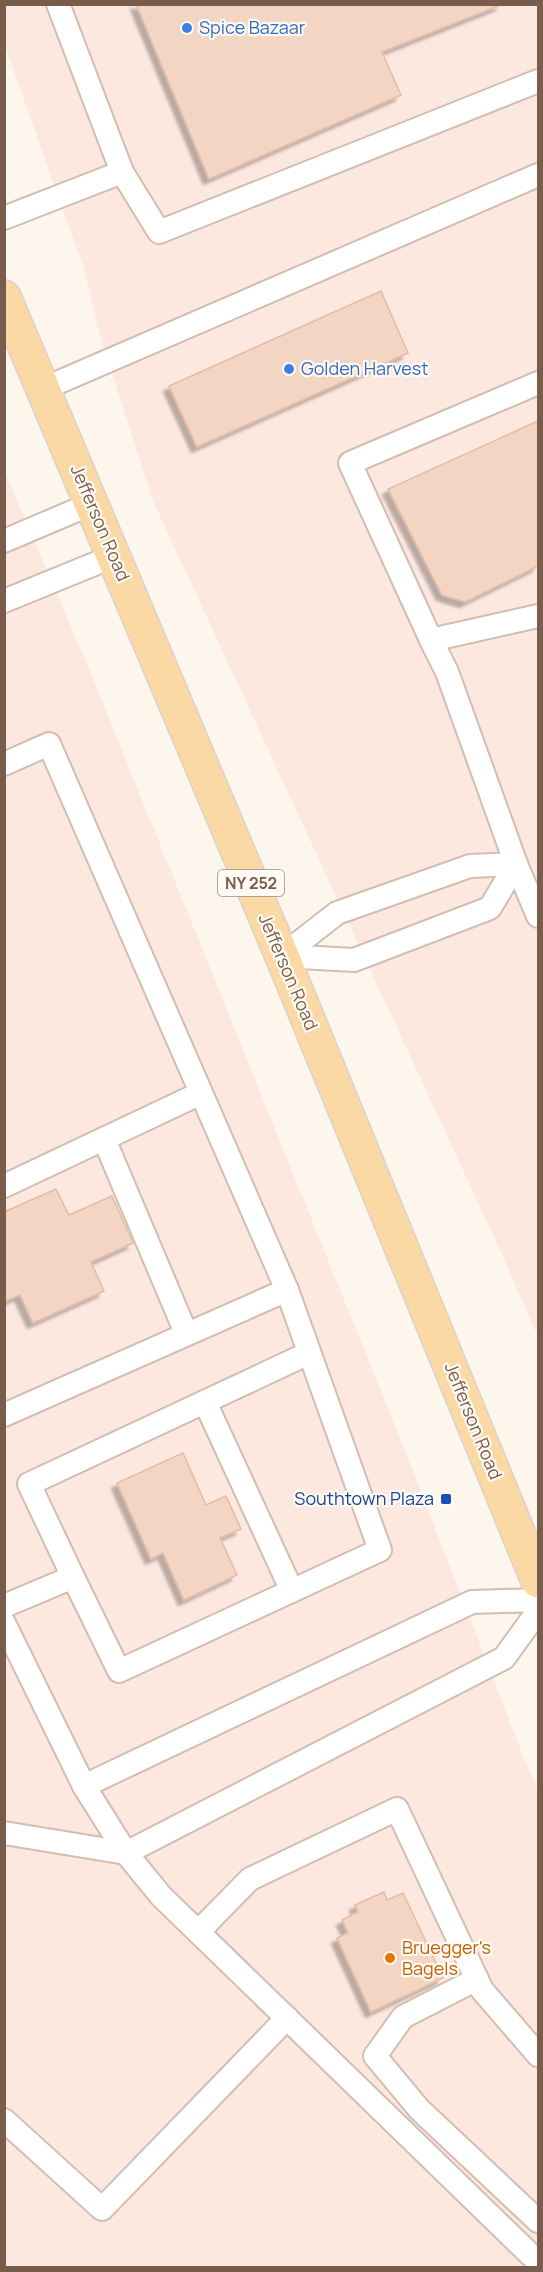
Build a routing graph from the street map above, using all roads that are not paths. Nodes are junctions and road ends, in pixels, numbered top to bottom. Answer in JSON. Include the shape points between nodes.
{"nodes":[{"id":1,"x":58,"y":4,"type":"edge"},
{"id":2,"x":538,"y":81,"type":"edge"},
{"id":3,"x":122,"y":172,"type":"junction"},
{"id":4,"x":538,"y":175,"type":"edge"},
{"id":5,"x":4,"y":218,"type":"edge"},
{"id":6,"x":4,"y":297,"type":"edge"},
{"id":7,"x":538,"y":383,"type":"edge"},
{"id":8,"x":43,"y":389,"type":"junction"},
{"id":9,"x":91,"y":504,"type":"junction"},
{"id":10,"x":4,"y":541,"type":"edge"},
{"id":11,"x":114,"y":556,"type":"junction"},
{"id":12,"x":4,"y":601,"type":"edge"},
{"id":13,"x":538,"y":616,"type":"edge"},
{"id":14,"x":431,"y":639,"type":"junction"},
{"id":15,"x":4,"y":764,"type":"edge"},
{"id":16,"x":516,"y":864,"type":"junction"},
{"id":17,"x":538,"y":916,"type":"edge"},
{"id":18,"x":282,"y":956,"type":"junction"},
{"id":19,"x":201,"y":1093,"type":"junction"},
{"id":20,"x":104,"y":1139,"type":"junction"},
{"id":21,"x":4,"y":1186,"type":"edge"},
{"id":22,"x":287,"y":1290,"type":"junction"},
{"id":23,"x":186,"y":1333,"type":"junction"},
{"id":24,"x":309,"y":1353,"type":"junction"},
{"id":25,"x":205,"y":1402,"type":"junction"},
{"id":26,"x":4,"y":1415,"type":"edge"},
{"id":27,"x":73,"y":1577,"type":"junction"},
{"id":28,"x":538,"y":1581,"type":"edge"},
{"id":29,"x":292,"y":1591,"type":"junction"},
{"id":30,"x":538,"y":1600,"type":"edge"},
{"id":31,"x":4,"y":1606,"type":"edge"},
{"id":32,"x":538,"y":1611,"type":"edge"},
{"id":33,"x":4,"y":1623,"type":"edge"},
{"id":34,"x":84,"y":1786,"type":"junction"},
{"id":35,"x":4,"y":1833,"type":"edge"},
{"id":36,"x":126,"y":1853,"type":"junction"},
{"id":37,"x":198,"y":1932,"type":"junction"},
{"id":38,"x":477,"y":1979,"type":"junction"},
{"id":39,"x":287,"y":2018,"type":"junction"},
{"id":40,"x":538,"y":2055,"type":"edge"},
{"id":41,"x":4,"y":2120,"type":"edge"},
{"id":42,"x":538,"y":2221,"type":"edge"},
{"id":43,"x":538,"y":2262,"type":"edge"}],
"edges":[{"from":1,"to":3,"type":"lane"},
{"from":2,"to":3,"type":"lane","via":[[159,232]]},
{"from":3,"to":5,"type":"lane"},
{"from":4,"to":8,"type":"lane"},
{"from":6,"to":8,"type":"main road","name":"Jefferson Road","number":"NY 252"},
{"from":7,"to":14,"type":"lane","via":[[350,463]]},
{"from":8,"to":9,"type":"main road","name":"Jefferson Road","number":"NY 252"},
{"from":9,"to":10,"type":"lane"},
{"from":9,"to":11,"type":"main road","name":"Jefferson Road","number":"NY 252"},
{"from":11,"to":12,"type":"lane"},
{"from":11,"to":18,"type":"main road","name":"Jefferson Road","number":"NY 252"},
{"from":13,"to":14,"type":"lane"},
{"from":14,"to":16,"type":"lane","via":[[447,672]]},
{"from":15,"to":19,"type":"lane","via":[[49,744]]},
{"from":16,"to":17,"type":"lane"},
{"from":16,"to":18,"type":"lane","via":[[470,866],[337,913]]},
{"from":16,"to":18,"type":"lane","via":[[490,908],[354,960]]},
{"from":18,"to":28,"type":"main road","name":"Jefferson Road","number":"NY 252"},
{"from":19,"to":20,"type":"lane"},
{"from":19,"to":22,"type":"lane"},
{"from":20,"to":21,"type":"lane"},
{"from":20,"to":23,"type":"lane"},
{"from":22,"to":23,"type":"lane"},
{"from":22,"to":24,"type":"lane"},
{"from":23,"to":26,"type":"lane"},
{"from":24,"to":25,"type":"lane"},
{"from":24,"to":29,"type":"lane","via":[[380,1550]]},
{"from":25,"to":27,"type":"lane","via":[[29,1484]]},
{"from":25,"to":29,"type":"lane"},
{"from":27,"to":29,"type":"lane","via":[[119,1671]]},
{"from":27,"to":31,"type":"lane"},
{"from":30,"to":34,"type":"lane","via":[[472,1602]]},
{"from":32,"to":36,"type":"lane","via":[[504,1658]]},
{"from":33,"to":34,"type":"lane"},
{"from":34,"to":36,"type":"lane"},
{"from":35,"to":36,"type":"lane"},
{"from":36,"to":37,"type":"lane","via":[[160,1896]]},
{"from":37,"to":38,"type":"lane","via":[[250,1879],[397,1809]]},
{"from":37,"to":39,"type":"lane"},
{"from":38,"to":40,"type":"lane"},
{"from":38,"to":42,"type":"lane","via":[[403,2017],[375,2056],[419,2109]]},
{"from":39,"to":41,"type":"lane","via":[[102,2209]]},
{"from":39,"to":43,"type":"lane"}]}
